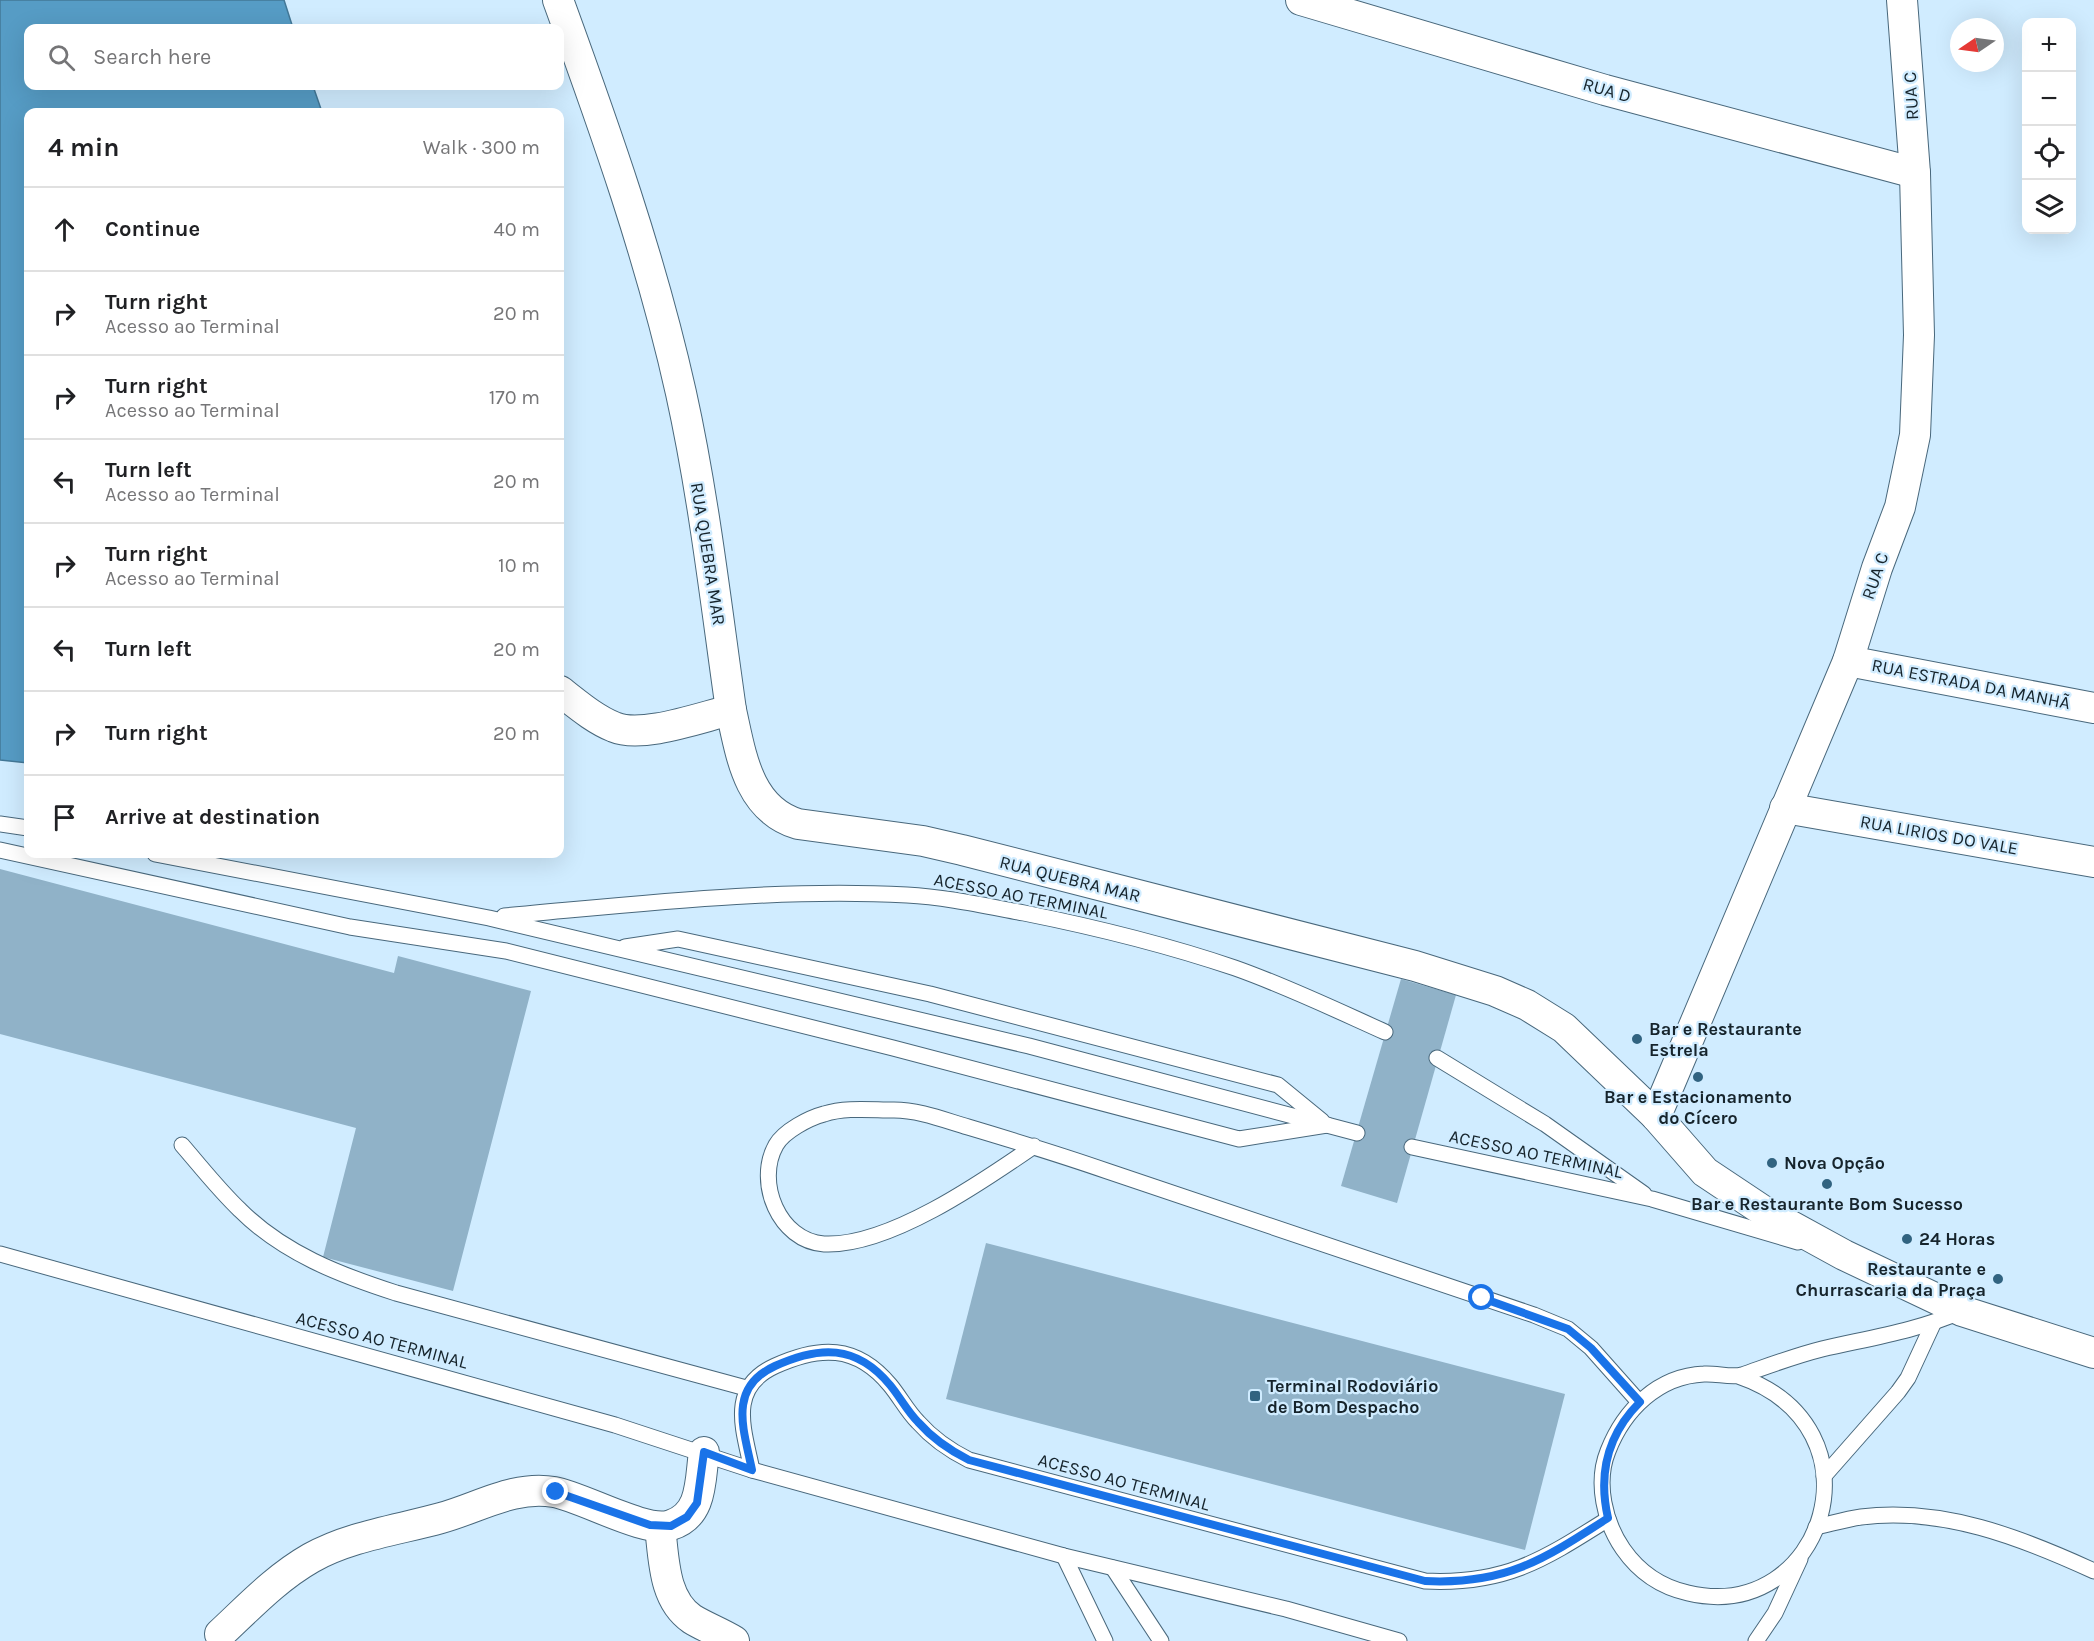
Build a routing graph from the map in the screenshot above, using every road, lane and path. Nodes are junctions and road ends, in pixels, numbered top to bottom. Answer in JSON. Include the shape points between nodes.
{"nodes":[{"id":1,"x":558,"y":0,"type":"edge"},
{"id":2,"x":1301,"y":0,"type":"edge"},
{"id":3,"x":1902,"y":0,"type":"edge"},
{"id":4,"x":1915,"y":173,"type":"junction"},
{"id":5,"x":1848,"y":661,"type":"junction"},
{"id":6,"x":564,"y":694,"type":"edge"},
{"id":7,"x":2094,"y":708,"type":"edge"},
{"id":8,"x":732,"y":710,"type":"junction"},
{"id":9,"x":1785,"y":808,"type":"junction"},
{"id":10,"x":0,"y":824,"type":"edge"},
{"id":11,"x":24,"y":827,"type":"edge"},
{"id":12,"x":0,"y":850,"type":"edge"},
{"id":13,"x":24,"y":855,"type":"edge"},
{"id":14,"x":36,"y":858,"type":"edge"},
{"id":15,"x":176,"y":858,"type":"edge"},
{"id":16,"x":2094,"y":861,"type":"edge"},
{"id":17,"x":489,"y":918,"type":"junction"},
{"id":18,"x":617,"y":948,"type":"junction"},
{"id":19,"x":1385,"y":1032,"type":"dead end"},
{"id":20,"x":1437,"y":1058,"type":"dead end"},
{"id":21,"x":1656,"y":1116,"type":"junction"},
{"id":22,"x":1327,"y":1125,"type":"junction"},
{"id":23,"x":1357,"y":1133,"type":"dead end"},
{"id":24,"x":182,"y":1145,"type":"dead end"},
{"id":25,"x":1034,"y":1146,"type":"junction"},
{"id":26,"x":1412,"y":1147,"type":"dead end"},
{"id":27,"x":1652,"y":1199,"type":"junction"},
{"id":28,"x":0,"y":1254,"type":"edge"},
{"id":29,"x":1844,"y":1256,"type":"junction"},
{"id":30,"x":1962,"y":1311,"type":"junction"},
{"id":31,"x":1933,"y":1324,"type":"junction"},
{"id":32,"x":2094,"y":1353,"type":"edge"},
{"id":33,"x":1738,"y":1376,"type":"junction"},
{"id":34,"x":746,"y":1389,"type":"junction"},
{"id":35,"x":1640,"y":1402,"type":"junction"},
{"id":36,"x":704,"y":1452,"type":"junction"},
{"id":37,"x":752,"y":1470,"type":"junction"},
{"id":38,"x":1824,"y":1476,"type":"junction"},
{"id":39,"x":1608,"y":1518,"type":"junction"},
{"id":40,"x":660,"y":1527,"type":"junction"},
{"id":41,"x":1816,"y":1527,"type":"junction"},
{"id":42,"x":1802,"y":1552,"type":"junction"},
{"id":43,"x":1064,"y":1556,"type":"junction"},
{"id":44,"x":1113,"y":1568,"type":"junction"},
{"id":45,"x":2094,"y":1571,"type":"edge"},
{"id":46,"x":220,"y":1634,"type":"dead end"},
{"id":47,"x":734,"y":1641,"type":"edge"},
{"id":48,"x":1105,"y":1641,"type":"edge"},
{"id":49,"x":1161,"y":1641,"type":"edge"},
{"id":50,"x":1400,"y":1641,"type":"edge"},
{"id":51,"x":1756,"y":1641,"type":"edge"}],
"edges":[{"from":1,"to":8,"type":"street","name":"RUA QUEBRA MAR","via":[[622,176],[678,383]]},
{"from":2,"to":4,"type":"street","name":"RUA D","via":[[1605,90]]},
{"from":3,"to":4,"type":"street","name":"RUA C"},
{"from":4,"to":5,"type":"street","name":"RUA C","via":[[1919,335],[1915,435],[1900,507],[1876,568]]},
{"from":5,"to":7,"type":"street","name":"RUA ESTRADA DA MANHÃ"},
{"from":5,"to":9,"type":"street","name":"RUA C"},
{"from":6,"to":8,"type":"street","via":[[616,728],[639,731]]},
{"from":8,"to":21,"type":"street","name":"RUA QUEBRA MAR","via":[[750,782],[782,819],[962,850],[1467,980],[1527,1005],[1564,1028]]},
{"from":9,"to":16,"type":"street","name":"RUA LIRIOS DO VALE"},
{"from":9,"to":21,"type":"street","name":"RUA C"},
{"from":10,"to":11,"type":"lane"},
{"from":12,"to":13,"type":"lane"},
{"from":14,"to":22,"type":"lane","via":[[350,927],[506,951],[1239,1139]]},
{"from":15,"to":17,"type":"lane","name":"ACESSO AO TERMINAL"},
{"from":17,"to":18,"type":"lane","name":"ACESSO AO TERMINAL"},
{"from":17,"to":19,"type":"lane","name":"ACESSO AO TERMINAL","via":[[729,896],[810,892],[910,895],[1062,921],[1233,968]]},
{"from":18,"to":22,"type":"lane","name":"ACESSO AO TERMINAL","via":[[1029,1046]]},
{"from":18,"to":22,"type":"lane","via":[[678,939],[930,994],[1278,1085]]},
{"from":20,"to":27,"type":"lane","name":"ACESSO AO TERMINAL","via":[[1545,1124]]},
{"from":21,"to":29,"type":"street","name":"RUA QUEBRA MAR","via":[[1713,1179]]},
{"from":22,"to":23,"type":"lane","name":"ACESSO AO TERMINAL"},
{"from":24,"to":34,"type":"lane","via":[[241,1211],[297,1254],[346,1277]]},
{"from":25,"to":25,"type":"lane","via":[[909,1110],[842,1110],[795,1128],[777,1143],[767,1177],[772,1202],[795,1233],[823,1244],[848,1242],[927,1212]]},
{"from":25,"to":35,"type":"lane","via":[[1560,1326],[1591,1348]]},
{"from":26,"to":27,"type":"lane","name":"ACESSO AO TERMINAL"},
{"from":27,"to":29,"type":"lane","name":"ACESSO AO TERMINAL"},
{"from":28,"to":36,"type":"lane","name":"ACESSO AO TERMINAL"},
{"from":29,"to":30,"type":"street","name":"RUA QUEBRA MAR"},
{"from":30,"to":31,"type":"lane"},
{"from":30,"to":32,"type":"street","name":"RUA QUEBRA MAR"},
{"from":31,"to":33,"type":"lane","via":[[1790,1358]]},
{"from":31,"to":38,"type":"lane","via":[[1899,1392]]},
{"from":33,"to":35,"type":"lane","via":[[1687,1377],[1669,1382]]},
{"from":33,"to":38,"type":"lane","via":[[1760,1383],[1797,1412],[1821,1454]]},
{"from":34,"to":37,"type":"lane","via":[[741,1412]]},
{"from":34,"to":39,"type":"lane","name":"ACESSO AO TERMINAL","via":[[766,1370],[804,1353],[851,1354],[889,1383],[917,1422],[944,1447],[969,1460],[1425,1581],[1481,1580],[1516,1571],[1552,1554]]},
{"from":35,"to":39,"type":"lane","via":[[1619,1426],[1606,1455],[1602,1487]]},
{"from":36,"to":37,"type":"lane","name":"ACESSO AO TERMINAL"},
{"from":36,"to":40,"type":"street","via":[[697,1503],[687,1517]]},
{"from":37,"to":43,"type":"lane","name":"ACESSO AO TERMINAL"},
{"from":38,"to":41,"type":"lane","via":[[1824,1507]]},
{"from":39,"to":42,"type":"lane","via":[[1614,1536],[1633,1562],[1662,1585],[1695,1594],[1729,1596],[1747,1592],[1778,1577]]},
{"from":40,"to":46,"type":"street","via":[[556,1492],[532,1490],[502,1497],[312,1557],[279,1578]]},
{"from":40,"to":47,"type":"street","via":[[666,1577],[674,1600],[691,1618]]},
{"from":41,"to":42,"type":"lane"},
{"from":41,"to":45,"type":"lane","via":[[1877,1516],[1941,1518],[2016,1539]]},
{"from":42,"to":51,"type":"lane","via":[[1779,1605]]},
{"from":43,"to":44,"type":"lane","name":"ACESSO AO TERMINAL"},
{"from":43,"to":48,"type":"lane"},
{"from":44,"to":49,"type":"lane"},
{"from":44,"to":50,"type":"lane","name":"ACESSO AO TERMINAL"}]}
